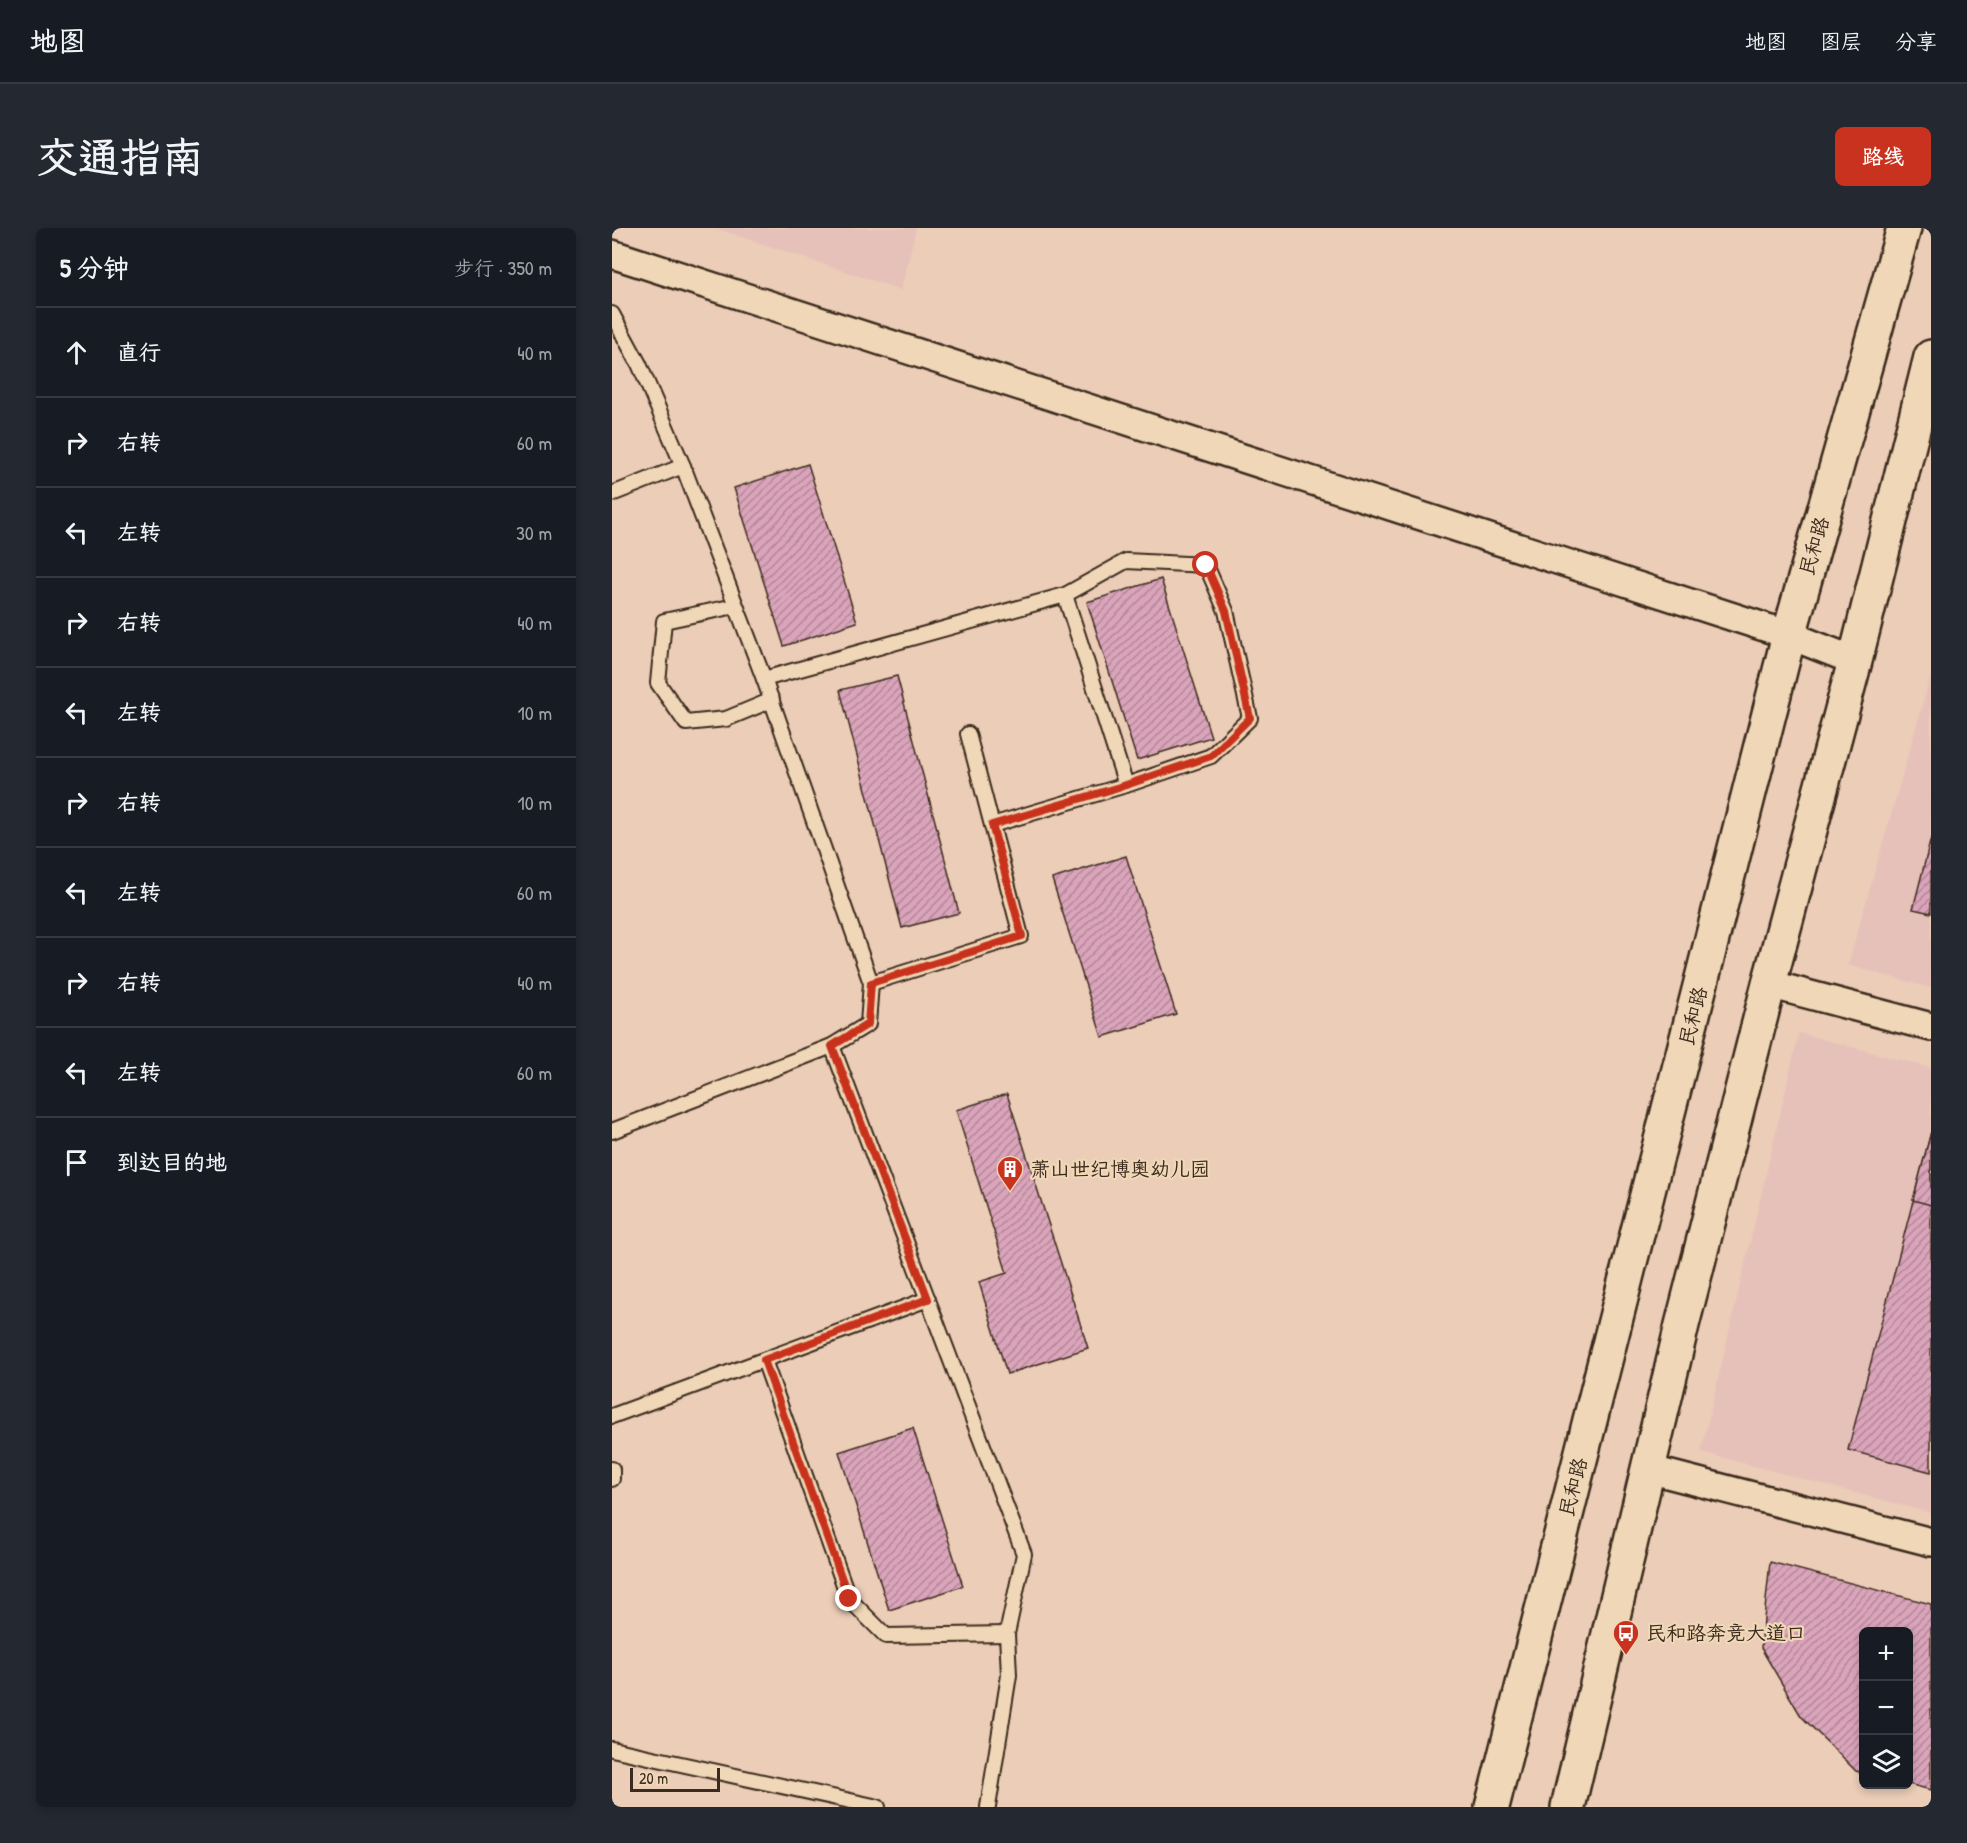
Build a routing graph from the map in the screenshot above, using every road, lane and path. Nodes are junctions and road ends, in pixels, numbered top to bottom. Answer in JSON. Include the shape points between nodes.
{"nodes":[{"id":1,"x":1904,"y":228,"type":"edge"},
{"id":2,"x":612,"y":254,"type":"edge"},
{"id":3,"x":612,"y":314,"type":"edge"},
{"id":4,"x":1931,"y":357,"type":"edge"},
{"id":5,"x":683,"y":466,"type":"junction"},
{"id":6,"x":612,"y":494,"type":"edge"},
{"id":7,"x":1065,"y":595,"type":"junction"},
{"id":8,"x":735,"y":606,"type":"junction"},
{"id":9,"x":1789,"y":635,"type":"junction"},
{"id":10,"x":1855,"y":662,"type":"junction"},
{"id":11,"x":764,"y":679,"type":"junction"},
{"id":12,"x":772,"y":700,"type":"junction"},
{"id":13,"x":968,"y":734,"type":"dead end"},
{"id":14,"x":1126,"y":785,"type":"junction"},
{"id":15,"x":992,"y":825,"type":"junction"},
{"id":16,"x":871,"y":983,"type":"junction"},
{"id":17,"x":1769,"y":984,"type":"junction"},
{"id":18,"x":1931,"y":1028,"type":"edge"},
{"id":19,"x":832,"y":1046,"type":"junction"},
{"id":20,"x":612,"y":1131,"type":"edge"},
{"id":21,"x":928,"y":1299,"type":"junction"},
{"id":22,"x":764,"y":1360,"type":"junction"},
{"id":23,"x":612,"y":1416,"type":"edge"},
{"id":24,"x":612,"y":1469,"type":"edge"},
{"id":25,"x":1648,"y":1469,"type":"junction"},
{"id":26,"x":612,"y":1479,"type":"edge"},
{"id":27,"x":1931,"y":1542,"type":"edge"},
{"id":28,"x":1007,"y":1634,"type":"junction"},
{"id":29,"x":612,"y":1749,"type":"edge"},
{"id":30,"x":878,"y":1807,"type":"edge"},
{"id":31,"x":988,"y":1807,"type":"edge"},
{"id":32,"x":1492,"y":1807,"type":"edge"},
{"id":33,"x":1568,"y":1807,"type":"edge"}],
"edges":[{"from":1,"to":9,"type":"main road","name":"民和路"},
{"from":2,"to":9,"type":"street"},
{"from":3,"to":5,"type":"lane","via":[[639,364]]},
{"from":4,"to":10,"type":"main road"},
{"from":5,"to":6,"type":"lane"},
{"from":5,"to":8,"type":"lane"},
{"from":7,"to":11,"type":"lane"},
{"from":7,"to":14,"type":"lane"},
{"from":7,"to":14,"type":"lane","via":[[1126,561],[1206,565],[1226,611],[1250,718],[1211,756]]},
{"from":8,"to":11,"type":"lane"},
{"from":8,"to":12,"type":"lane","via":[[664,621],[658,683],[686,723],[726,719]]},
{"from":9,"to":10,"type":"street"},
{"from":9,"to":32,"type":"main road","name":"民和路"},
{"from":10,"to":17,"type":"main road"},
{"from":11,"to":12,"type":"lane"},
{"from":12,"to":16,"type":"lane"},
{"from":13,"to":15,"type":"lane"},
{"from":14,"to":15,"type":"lane"},
{"from":15,"to":16,"type":"lane","via":[[1022,936]]},
{"from":16,"to":19,"type":"lane","via":[[868,1024]]},
{"from":17,"to":18,"type":"street"},
{"from":17,"to":25,"type":"main road"},
{"from":19,"to":20,"type":"lane"},
{"from":19,"to":21,"type":"lane"},
{"from":21,"to":22,"type":"lane"},
{"from":21,"to":28,"type":"lane","via":[[1024,1554]]},
{"from":22,"to":23,"type":"lane"},
{"from":22,"to":28,"type":"lane","via":[[849,1599],[886,1636]]},
{"from":24,"to":26,"type":"lane"},
{"from":25,"to":27,"type":"street"},
{"from":25,"to":33,"type":"main road"},
{"from":28,"to":31,"type":"lane","via":[[1009,1675]]},
{"from":29,"to":30,"type":"lane"}]}
